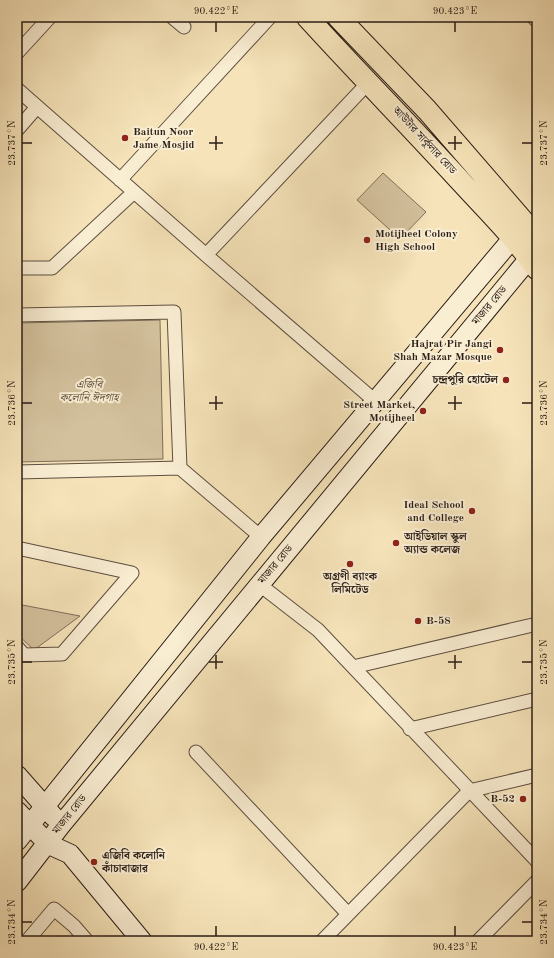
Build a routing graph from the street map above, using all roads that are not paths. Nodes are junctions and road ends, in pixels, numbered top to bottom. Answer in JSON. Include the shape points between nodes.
{"nodes":[{"id":1,"x":50,"y":17,"type":"edge"},
{"id":2,"x":172,"y":17,"type":"edge"},
{"id":3,"x":270,"y":17,"type":"edge"},
{"id":4,"x":307,"y":17,"type":"edge"},
{"id":5,"x":338,"y":17,"type":"edge"},
{"id":6,"x":533,"y":17,"type":"edge"},
{"id":7,"x":537,"y":21,"type":"edge"},
{"id":8,"x":184,"y":27,"type":"dead end"},
{"id":9,"x":17,"y":53,"type":"edge"},
{"id":10,"x":368,"y":83,"type":"junction"},
{"id":11,"x":17,"y":89,"type":"edge"},
{"id":12,"x":37,"y":107,"type":"junction"},
{"id":13,"x":17,"y":130,"type":"edge"},
{"id":14,"x":120,"y":180,"type":"junction"},
{"id":15,"x":134,"y":192,"type":"junction"},
{"id":16,"x":525,"y":233,"type":"edge"},
{"id":17,"x":206,"y":255,"type":"junction"},
{"id":18,"x":535,"y":259,"type":"edge"},
{"id":19,"x":17,"y":268,"type":"edge"},
{"id":20,"x":17,"y":315,"type":"edge"},
{"id":21,"x":375,"y":401,"type":"junction"},
{"id":22,"x":180,"y":468,"type":"junction"},
{"id":23,"x":17,"y":472,"type":"edge"},
{"id":24,"x":261,"y":537,"type":"junction"},
{"id":25,"x":17,"y":548,"type":"edge"},
{"id":26,"x":260,"y":584,"type":"junction"},
{"id":27,"x":537,"y":624,"type":"edge"},
{"id":28,"x":17,"y":647,"type":"edge"},
{"id":29,"x":353,"y":667,"type":"junction"},
{"id":30,"x":537,"y":699,"type":"edge"},
{"id":31,"x":410,"y":729,"type":"junction"},
{"id":32,"x":196,"y":752,"type":"dead end"},
{"id":33,"x":17,"y":775,"type":"edge"},
{"id":34,"x":537,"y":775,"type":"edge"},
{"id":35,"x":469,"y":791,"type":"junction"},
{"id":36,"x":45,"y":808,"type":"junction"},
{"id":37,"x":17,"y":811,"type":"edge"},
{"id":38,"x":61,"y":825,"type":"junction"},
{"id":39,"x":30,"y":826,"type":"junction"},
{"id":40,"x":17,"y":842,"type":"edge"},
{"id":41,"x":48,"y":844,"type":"junction"},
{"id":42,"x":531,"y":847,"type":"edge"},
{"id":43,"x":70,"y":854,"type":"junction"},
{"id":44,"x":537,"y":861,"type":"edge"},
{"id":45,"x":537,"y":881,"type":"edge"},
{"id":46,"x":17,"y":882,"type":"edge"},
{"id":47,"x":348,"y":914,"type":"junction"},
{"id":48,"x":26,"y":941,"type":"edge"},
{"id":49,"x":87,"y":941,"type":"edge"},
{"id":50,"x":142,"y":941,"type":"edge"},
{"id":51,"x":322,"y":941,"type":"edge"},
{"id":52,"x":478,"y":941,"type":"edge"}],
"edges":[{"from":1,"to":9,"type":"street"},
{"from":2,"to":8,"type":"street"},
{"from":3,"to":14,"type":"street"},
{"from":4,"to":10,"type":"main road","name":"আউটার সার্কুলার রোড"},
{"from":5,"to":16,"type":"main road","name":"আউটার সার্কুলার রোড","via":[[427,110]]},
{"from":6,"to":7,"type":"street"},
{"from":10,"to":16,"type":"main road","name":"আউটার সার্কুলার রোড","via":[[416,132]]},
{"from":10,"to":17,"type":"street"},
{"from":11,"to":12,"type":"street"},
{"from":12,"to":13,"type":"street"},
{"from":12,"to":14,"type":"street"},
{"from":14,"to":15,"type":"street"},
{"from":15,"to":17,"type":"street"},
{"from":15,"to":19,"type":"street","via":[[52,268]]},
{"from":16,"to":18,"type":"main road","name":"আউটার সার্কুলার রোড"},
{"from":16,"to":21,"type":"main road"},
{"from":17,"to":21,"type":"street"},
{"from":18,"to":26,"type":"main road","name":"মাজার রোড"},
{"from":20,"to":22,"type":"street","via":[[174,312]]},
{"from":21,"to":24,"type":"main road"},
{"from":22,"to":23,"type":"street"},
{"from":22,"to":24,"type":"street"},
{"from":24,"to":36,"type":"main road"},
{"from":25,"to":28,"type":"street","via":[[132,573],[62,654],[24,655]]},
{"from":26,"to":29,"type":"street","via":[[318,630]]},
{"from":26,"to":38,"type":"main road","name":"মাজার রোড"},
{"from":27,"to":29,"type":"street"},
{"from":29,"to":31,"type":"street"},
{"from":30,"to":31,"type":"street"},
{"from":31,"to":35,"type":"street"},
{"from":32,"to":47,"type":"street"},
{"from":33,"to":36,"type":"main road"},
{"from":34,"to":35,"type":"street"},
{"from":35,"to":42,"type":"street"},
{"from":35,"to":47,"type":"street"},
{"from":36,"to":38,"type":"main road"},
{"from":36,"to":39,"type":"main road"},
{"from":37,"to":39,"type":"main road"},
{"from":38,"to":41,"type":"main road","name":"মাজার রোড"},
{"from":38,"to":43,"type":"main road"},
{"from":39,"to":40,"type":"main road"},
{"from":39,"to":41,"type":"main road"},
{"from":41,"to":43,"type":"main road"},
{"from":41,"to":46,"type":"main road","name":"মাজার রোড"},
{"from":42,"to":44,"type":"street"},
{"from":43,"to":50,"type":"main road"},
{"from":45,"to":52,"type":"street"},
{"from":47,"to":51,"type":"street"},
{"from":48,"to":49,"type":"street","via":[[54,909]]}]}
